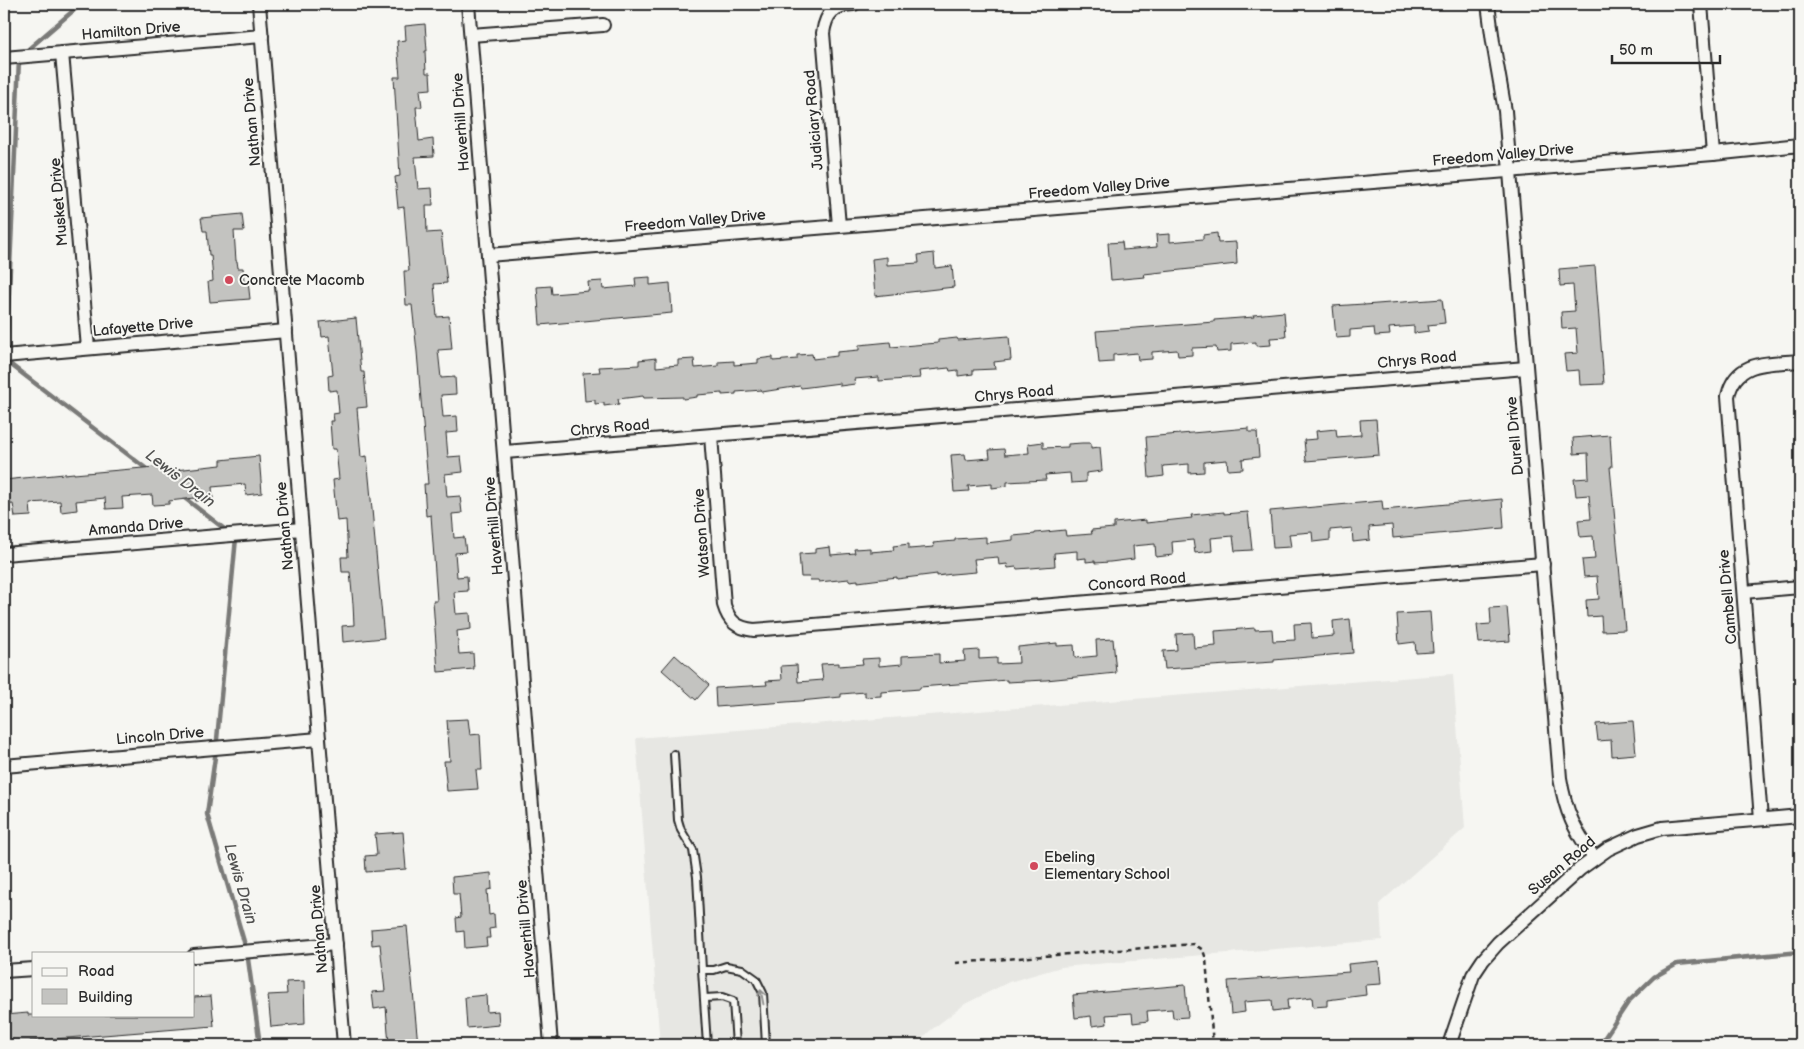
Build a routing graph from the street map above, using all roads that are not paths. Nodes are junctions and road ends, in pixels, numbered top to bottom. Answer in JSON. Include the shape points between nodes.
{"nodes":[{"id":1,"x":259,"y":4,"type":"edge"},
{"id":2,"x":468,"y":4,"type":"edge"},
{"id":3,"x":854,"y":4,"type":"edge"},
{"id":4,"x":1488,"y":4,"type":"edge"},
{"id":5,"x":1701,"y":4,"type":"edge"},
{"id":6,"x":603,"y":24,"type":"dead end"},
{"id":7,"x":471,"y":35,"type":"junction"},
{"id":8,"x":262,"y":36,"type":"junction"},
{"id":9,"x":62,"y":53,"type":"junction"},
{"id":10,"x":4,"y":58,"type":"edge"},
{"id":11,"x":1800,"y":145,"type":"edge"},
{"id":12,"x":1713,"y":154,"type":"junction"},
{"id":13,"x":1510,"y":170,"type":"junction"},
{"id":14,"x":839,"y":226,"type":"junction"},
{"id":15,"x":488,"y":255,"type":"junction"},
{"id":16,"x":286,"y":332,"type":"junction"},
{"id":17,"x":88,"y":348,"type":"junction"},
{"id":18,"x":4,"y":356,"type":"edge"},
{"id":19,"x":1800,"y":362,"type":"edge"},
{"id":20,"x":1526,"y":368,"type":"junction"},
{"id":21,"x":710,"y":436,"type":"junction"},
{"id":22,"x":504,"y":452,"type":"junction"},
{"id":23,"x":302,"y":529,"type":"junction"},
{"id":24,"x":4,"y":554,"type":"edge"},
{"id":25,"x":1543,"y":564,"type":"junction"},
{"id":26,"x":1800,"y":587,"type":"edge"},
{"id":27,"x":1744,"y":592,"type":"junction"},
{"id":28,"x":734,"y":624,"type":"joint"},
{"id":29,"x":320,"y":739,"type":"junction"},
{"id":30,"x":674,"y":754,"type":"dead end"},
{"id":31,"x":4,"y":766,"type":"edge"},
{"id":32,"x":1800,"y":816,"type":"edge"},
{"id":33,"x":1761,"y":819,"type":"junction"},
{"id":34,"x":1594,"y":858,"type":"junction"},
{"id":35,"x":336,"y":944,"type":"junction"},
{"id":36,"x":195,"y":956,"type":"edge"},
{"id":37,"x":32,"y":969,"type":"edge"},
{"id":38,"x":702,"y":970,"type":"junction"},
{"id":39,"x":4,"y":971,"type":"edge"},
{"id":40,"x":705,"y":998,"type":"junction"},
{"id":41,"x":344,"y":1045,"type":"edge"},
{"id":42,"x":551,"y":1045,"type":"edge"},
{"id":43,"x":707,"y":1045,"type":"edge"},
{"id":44,"x":736,"y":1045,"type":"edge"},
{"id":45,"x":766,"y":1045,"type":"edge"},
{"id":46,"x":1449,"y":1045,"type":"edge"}],
"edges":[{"from":1,"to":8,"type":"street","name":"Nathan Drive"},
{"from":2,"to":7,"type":"street","name":"Haverhill Drive"},
{"from":3,"to":14,"type":"street","name":"Judiciary Road","via":[[838,7],[830,13],[823,33]]},
{"from":4,"to":13,"type":"street","name":"Durell Drive","via":[[1505,111]]},
{"from":5,"to":12,"type":"street"},
{"from":6,"to":7,"type":"street"},
{"from":7,"to":15,"type":"street","name":"Haverhill Drive"},
{"from":8,"to":9,"type":"street","name":"Hamilton Drive"},
{"from":8,"to":16,"type":"street","name":"Nathan Drive"},
{"from":9,"to":10,"type":"street","name":"Hamilton Drive"},
{"from":9,"to":17,"type":"street","name":"Musket Drive"},
{"from":11,"to":12,"type":"street","name":"Freedom Valley Drive"},
{"from":12,"to":13,"type":"street","name":"Freedom Valley Drive"},
{"from":13,"to":14,"type":"street","name":"Freedom Valley Drive"},
{"from":13,"to":20,"type":"street","name":"Durell Drive"},
{"from":14,"to":15,"type":"street","name":"Freedom Valley Drive"},
{"from":15,"to":22,"type":"street","name":"Haverhill Drive"},
{"from":16,"to":17,"type":"street","name":"Lafayette Drive"},
{"from":16,"to":23,"type":"street","name":"Nathan Drive"},
{"from":17,"to":18,"type":"street","name":"Lafayette Drive"},
{"from":19,"to":27,"type":"street","name":"Cambell Drive","via":[[1746,368],[1730,384],[1728,396]]},
{"from":20,"to":21,"type":"street","name":"Chrys Road"},
{"from":20,"to":25,"type":"street","name":"Durell Drive"},
{"from":21,"to":22,"type":"street","name":"Chrys Road"},
{"from":21,"to":28,"type":"street","name":"Watson Drive","via":[[724,605]]},
{"from":22,"to":42,"type":"street","name":"Haverhill Drive"},
{"from":23,"to":24,"type":"street","name":"Amanda Drive"},
{"from":23,"to":29,"type":"street","name":"Nathan Drive"},
{"from":25,"to":28,"type":"street","name":"Concord Road","via":[[754,630]]},
{"from":25,"to":34,"type":"street","name":"Durell Drive","via":[[1563,799],[1568,815]]},
{"from":26,"to":27,"type":"street"},
{"from":27,"to":33,"type":"street","name":"Cambell Drive"},
{"from":29,"to":31,"type":"street","name":"Lincoln Drive"},
{"from":29,"to":35,"type":"street","name":"Nathan Drive"},
{"from":30,"to":38,"type":"lane","via":[[678,820],[693,850],[697,877]]},
{"from":32,"to":33,"type":"street","name":"Susan Road"},
{"from":33,"to":34,"type":"street","name":"Susan Road","via":[[1662,828],[1623,841]]},
{"from":34,"to":46,"type":"street","name":"Susan Road","via":[[1483,960],[1473,975]]},
{"from":35,"to":36,"type":"street"},
{"from":35,"to":41,"type":"street","name":"Nathan Drive"},
{"from":37,"to":39,"type":"street"},
{"from":38,"to":40,"type":"lane"},
{"from":45,"to":38,"type":"lane","one_way":true,"via":[[763,994],[756,979],[742,969],[726,966]]},
{"from":40,"to":43,"type":"lane"},
{"from":40,"to":44,"type":"lane","via":[[722,997],[733,1001]]}]}
